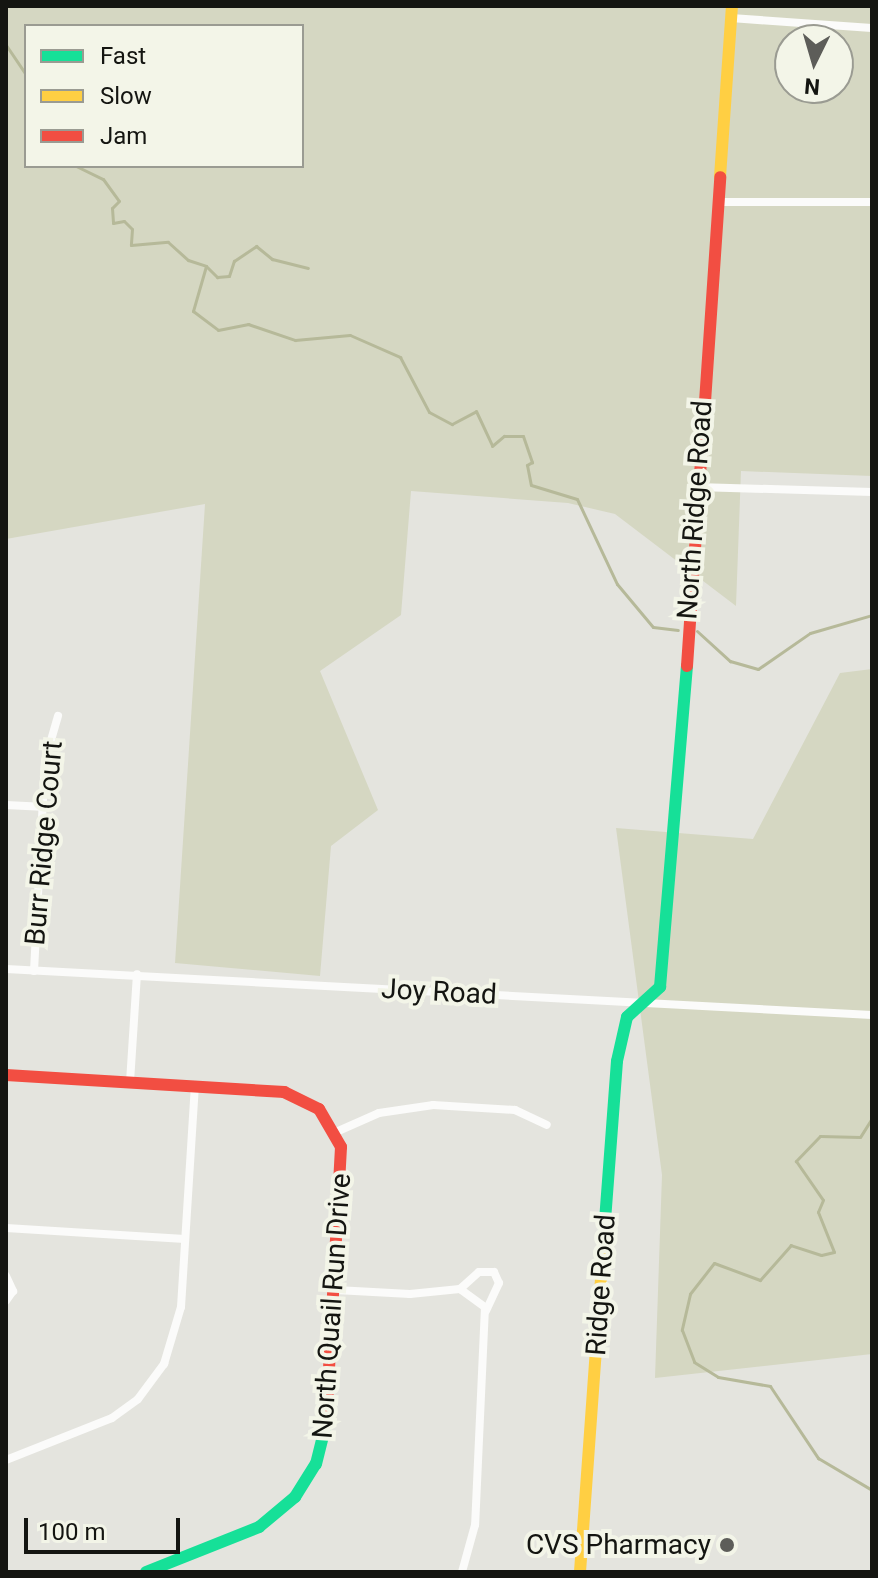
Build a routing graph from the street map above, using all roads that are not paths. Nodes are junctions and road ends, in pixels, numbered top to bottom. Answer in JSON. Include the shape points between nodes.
{"nodes":[{"id":1,"x":732,"y":12,"type":"edge"},
{"id":2,"x":872,"y":28,"type":"edge"},
{"id":3,"x":716,"y":202,"type":"junction"},
{"id":4,"x":872,"y":202,"type":"edge"},
{"id":5,"x":695,"y":487,"type":"junction"},
{"id":6,"x":872,"y":492,"type":"edge"},
{"id":7,"x":58,"y":716,"type":"dead end"},
{"id":8,"x":6,"y":805,"type":"edge"},
{"id":9,"x":41,"y":807,"type":"junction"},
{"id":10,"x":6,"y":969,"type":"edge"},
{"id":11,"x":34,"y":971,"type":"junction"},
{"id":12,"x":137,"y":974,"type":"junction"},
{"id":13,"x":639,"y":1003,"type":"junction"},
{"id":14,"x":872,"y":1015,"type":"edge"},
{"id":15,"x":6,"y":1075,"type":"edge"},
{"id":16,"x":130,"y":1082,"type":"junction"},
{"id":17,"x":195,"y":1086,"type":"junction"},
{"id":18,"x":547,"y":1125,"type":"dead end"},
{"id":19,"x":336,"y":1132,"type":"junction"},
{"id":20,"x":6,"y":1228,"type":"edge"},
{"id":21,"x":185,"y":1239,"type":"junction"},
{"id":22,"x":6,"y":1276,"type":"edge"},
{"id":23,"x":460,"y":1289,"type":"junction"},
{"id":24,"x":336,"y":1290,"type":"junction"},
{"id":25,"x":6,"y":1301,"type":"edge"},
{"id":26,"x":486,"y":1311,"type":"junction"},
{"id":27,"x":6,"y":1460,"type":"edge"},
{"id":28,"x":463,"y":1571,"type":"edge"},
{"id":29,"x":146,"y":1572,"type":"edge"},
{"id":30,"x":580,"y":1572,"type":"edge"}],
"edges":[{"from":1,"to":2,"type":"street"},
{"from":1,"to":3,"type":"street","name":"North Ridge Road"},
{"from":3,"to":4,"type":"street"},
{"from":3,"to":5,"type":"street","name":"North Ridge Road"},
{"from":5,"to":6,"type":"street"},
{"from":5,"to":13,"type":"street","name":"North Ridge Road","via":[[672,885],[660,987]]},
{"from":7,"to":9,"type":"street","name":"Burr Ridge Court","via":[[49,737]]},
{"from":8,"to":9,"type":"street"},
{"from":9,"to":11,"type":"street","name":"Burr Ridge Court"},
{"from":10,"to":11,"type":"street","name":"Joy Road"},
{"from":11,"to":12,"type":"street","name":"Joy Road"},
{"from":12,"to":13,"type":"street","name":"Joy Road"},
{"from":12,"to":16,"type":"street"},
{"from":13,"to":14,"type":"street","name":"Joy Road"},
{"from":13,"to":30,"type":"street","name":"Ridge Road","via":[[627,1017],[617,1061]]},
{"from":15,"to":16,"type":"street"},
{"from":16,"to":17,"type":"street"},
{"from":17,"to":19,"type":"street","via":[[295,1095],[319,1109]]},
{"from":17,"to":21,"type":"street"},
{"from":18,"to":19,"type":"street","via":[[515,1110],[412,1105]]},
{"from":19,"to":24,"type":"street","name":"North Quail Run Drive","via":[[343,1163]]},
{"from":20,"to":21,"type":"street"},
{"from":21,"to":27,"type":"street","via":[[177,1332],[146,1390],[101,1424]]},
{"from":22,"to":25,"type":"street","via":[[13,1291]]},
{"from":23,"to":24,"type":"street","via":[[410,1294]]},
{"from":23,"to":26,"type":"street","via":[[474,1293]]},
{"from":23,"to":26,"type":"street","via":[[479,1272],[494,1272],[499,1283]]},
{"from":24,"to":29,"type":"street","name":"North Quail Run Drive","via":[[326,1431],[308,1479],[259,1527]]},
{"from":26,"to":28,"type":"street","via":[[475,1525]]}]}
